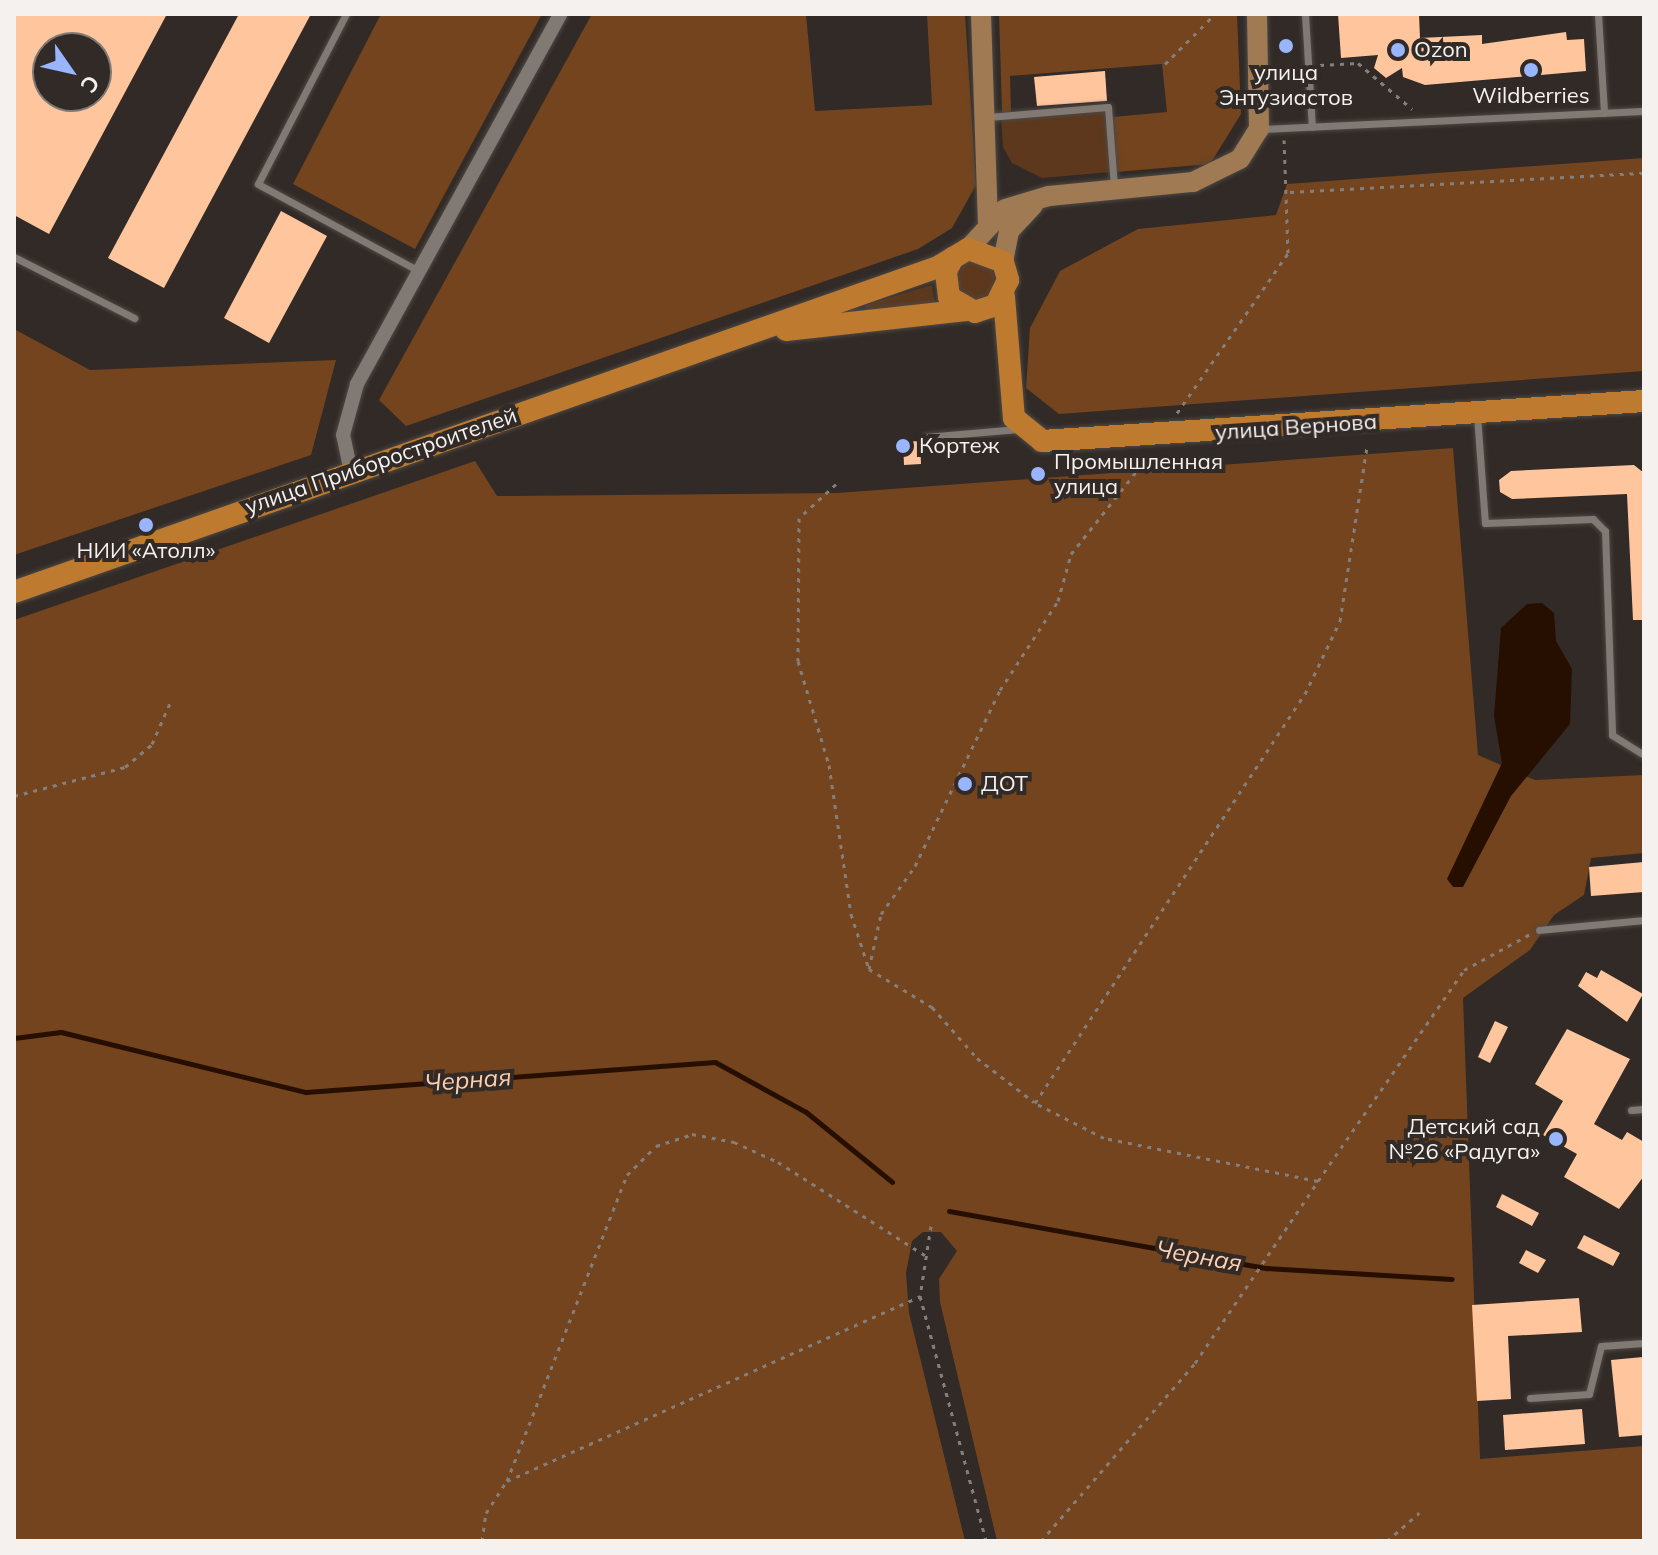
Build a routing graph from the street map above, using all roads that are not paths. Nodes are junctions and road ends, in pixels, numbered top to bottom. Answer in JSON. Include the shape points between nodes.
{"nodes":[{"id":1,"x":346,"y":14,"type":"edge"},
{"id":2,"x":560,"y":14,"type":"edge"},
{"id":3,"x":981,"y":14,"type":"edge"},
{"id":4,"x":1257,"y":14,"type":"edge"},
{"id":5,"x":1305,"y":14,"type":"edge"},
{"id":6,"x":1598,"y":14,"type":"edge"},
{"id":7,"x":1644,"y":111,"type":"edge"},
{"id":8,"x":1604,"y":113,"type":"junction"},
{"id":9,"x":988,"y":117,"type":"junction"},
{"id":10,"x":1312,"y":127,"type":"junction"},
{"id":11,"x":1259,"y":129,"type":"junction"},
{"id":12,"x":1114,"y":188,"type":"junction"},
{"id":13,"x":1049,"y":196,"type":"junction"},
{"id":14,"x":988,"y":222,"type":"junction"},
{"id":15,"x":960,"y":253,"type":"junction"},
{"id":16,"x":14,"y":257,"type":"edge"},
{"id":17,"x":1003,"y":262,"type":"junction"},
{"id":18,"x":417,"y":270,"type":"junction"},
{"id":19,"x":1004,"y":297,"type":"junction"},
{"id":20,"x":971,"y":311,"type":"junction"},
{"id":21,"x":134,"y":318,"type":"dead end"},
{"id":22,"x":749,"y":334,"type":"junction"},
{"id":23,"x":1005,"y":362,"type":"junction"},
{"id":24,"x":1644,"y":401,"type":"edge"},
{"id":25,"x":1477,"y":415,"type":"junction"},
{"id":26,"x":1020,"y":429,"type":"junction"},
{"id":27,"x":926,"y":437,"type":"dead end"},
{"id":28,"x":351,"y":472,"type":"junction"},
{"id":29,"x":14,"y":592,"type":"edge"},
{"id":30,"x":1644,"y":755,"type":"edge"},
{"id":31,"x":1644,"y":920,"type":"edge"},
{"id":32,"x":1539,"y":930,"type":"road end"},
{"id":33,"x":1644,"y":1109,"type":"edge"},
{"id":34,"x":1631,"y":1110,"type":"dead end"},
{"id":35,"x":1644,"y":1343,"type":"edge"},
{"id":36,"x":1530,"y":1398,"type":"dead end"}],
"edges":[{"from":1,"to":18,"type":"lane","via":[[258,184]]},
{"from":2,"to":18,"type":"street"},
{"from":3,"to":9,"type":"street"},
{"from":4,"to":11,"type":"street"},
{"from":5,"to":10,"type":"lane"},
{"from":6,"to":8,"type":"lane"},
{"from":7,"to":8,"type":"lane"},
{"from":8,"to":10,"type":"lane"},
{"from":9,"to":12,"type":"lane","via":[[1108,107]]},
{"from":9,"to":14,"type":"street"},
{"from":10,"to":11,"type":"lane"},
{"from":11,"to":12,"type":"street","via":[[1240,159],[1217,175]]},
{"from":12,"to":13,"type":"street"},
{"from":13,"to":14,"type":"street"},
{"from":13,"to":17,"type":"street","via":[[1017,217]]},
{"from":14,"to":15,"type":"street"},
{"from":15,"to":17,"type":"main road"},
{"from":15,"to":20,"type":"main road","via":[[944,283]]},
{"from":15,"to":22,"type":"main road","name":"улица Приборостроителей"},
{"from":16,"to":21,"type":"lane"},
{"from":17,"to":19,"type":"main road"},
{"from":18,"to":28,"type":"street","via":[[345,418]]},
{"from":19,"to":20,"type":"main road"},
{"from":19,"to":23,"type":"main road"},
{"from":20,"to":22,"type":"main road","name":"улица Приборостроителей"},
{"from":20,"to":23,"type":"main road"},
{"from":22,"to":28,"type":"main road","name":"улица Приборостроителей"},
{"from":23,"to":26,"type":"main road"},
{"from":24,"to":25,"type":"main road","name":"улица Вернова"},
{"from":25,"to":26,"type":"main road","name":"улица Вернова","via":[[1042,441]]},
{"from":25,"to":30,"type":"lane","via":[[1485,523],[1593,519],[1605,531],[1612,735]]},
{"from":26,"to":27,"type":"lane"},
{"from":28,"to":29,"type":"main road","name":"улица Приборостроителей"},
{"from":31,"to":32,"type":"lane"},
{"from":33,"to":34,"type":"lane"},
{"from":35,"to":36,"type":"lane","via":[[1601,1346],[1589,1394]]}]}
